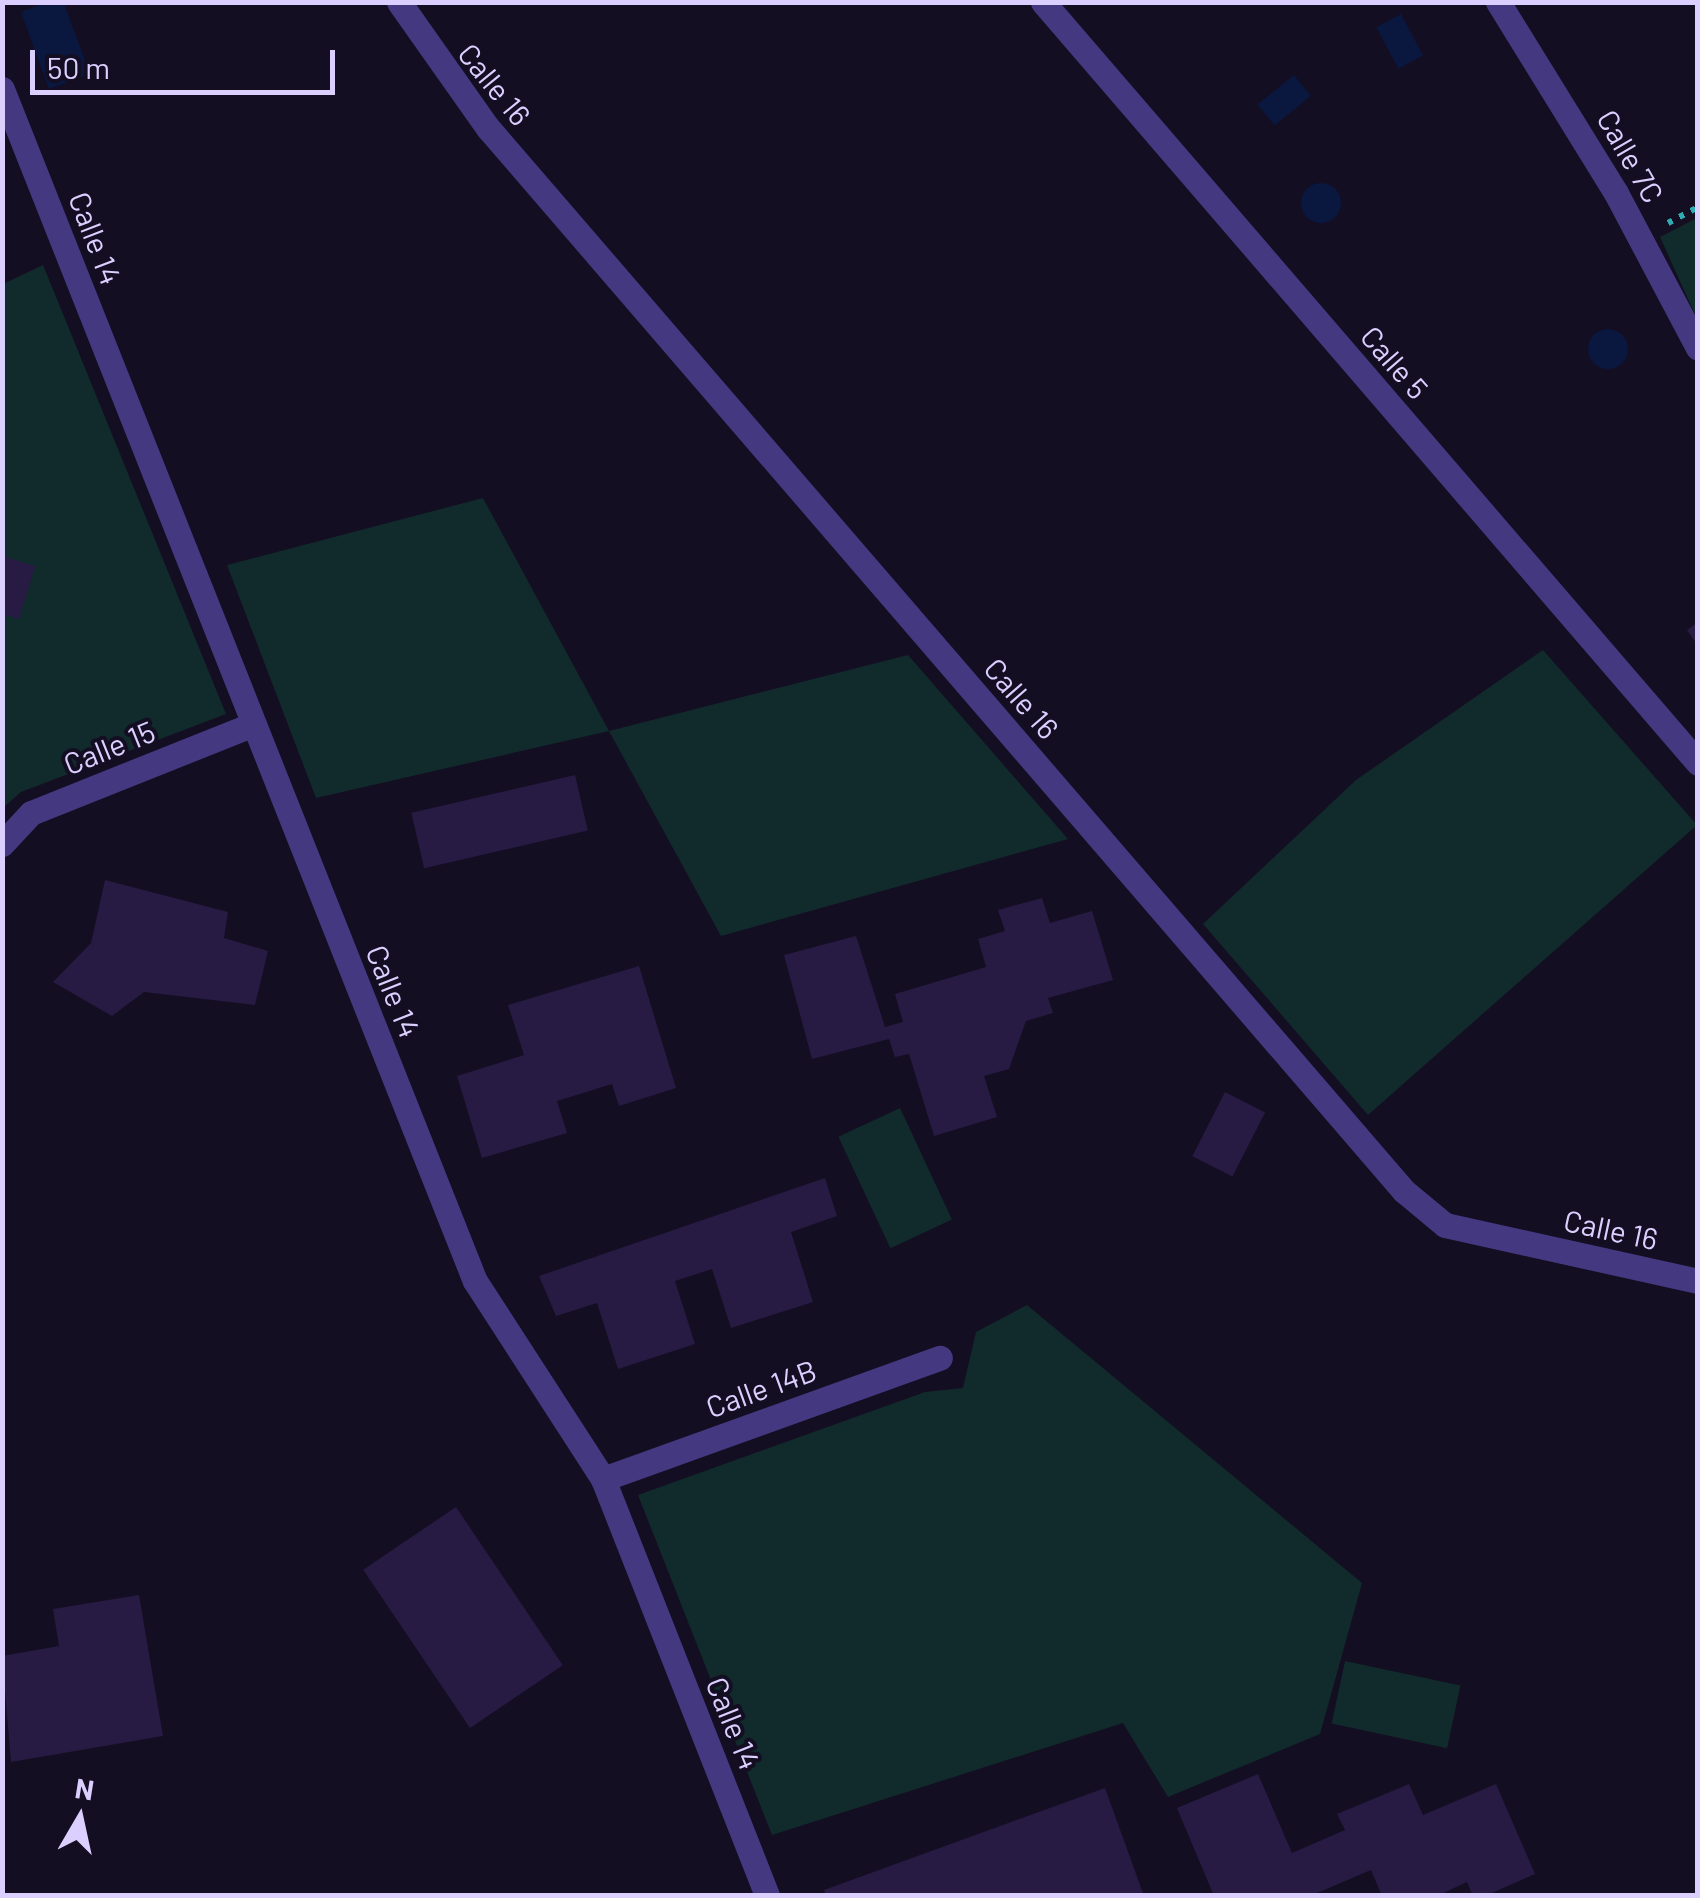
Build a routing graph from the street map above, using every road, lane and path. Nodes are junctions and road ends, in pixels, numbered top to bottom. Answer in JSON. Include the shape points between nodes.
{"nodes":[{"id":1,"x":399,"y":2,"type":"edge"},
{"id":2,"x":1043,"y":2,"type":"edge"},
{"id":3,"x":1498,"y":2,"type":"edge"},
{"id":4,"x":2,"y":89,"type":"edge"},
{"id":5,"x":1698,"y":348,"type":"edge"},
{"id":6,"x":251,"y":725,"type":"junction"},
{"id":7,"x":1698,"y":763,"type":"edge"},
{"id":8,"x":2,"y":844,"type":"edge"},
{"id":9,"x":1698,"y":1281,"type":"edge"},
{"id":10,"x":940,"y":1358,"type":"dead end"},
{"id":11,"x":603,"y":1479,"type":"junction"},
{"id":12,"x":767,"y":1896,"type":"edge"}],
"edges":[{"from":1,"to":9,"type":"street","name":"Calle 16","via":[[488,128],[1404,1191],[1445,1225]]},
{"from":2,"to":7,"type":"street","name":"Calle 5"},
{"from":3,"to":5,"type":"street","name":"Calle 7C","via":[[1616,193]]},
{"from":4,"to":6,"type":"street","name":"Calle 14"},
{"from":6,"to":8,"type":"street","name":"Calle 15","via":[[32,813]]},
{"from":6,"to":11,"type":"street","name":"Calle 14","via":[[475,1281]]},
{"from":10,"to":11,"type":"street","name":"Calle 14B"},
{"from":11,"to":12,"type":"street","name":"Calle 14"}]}
